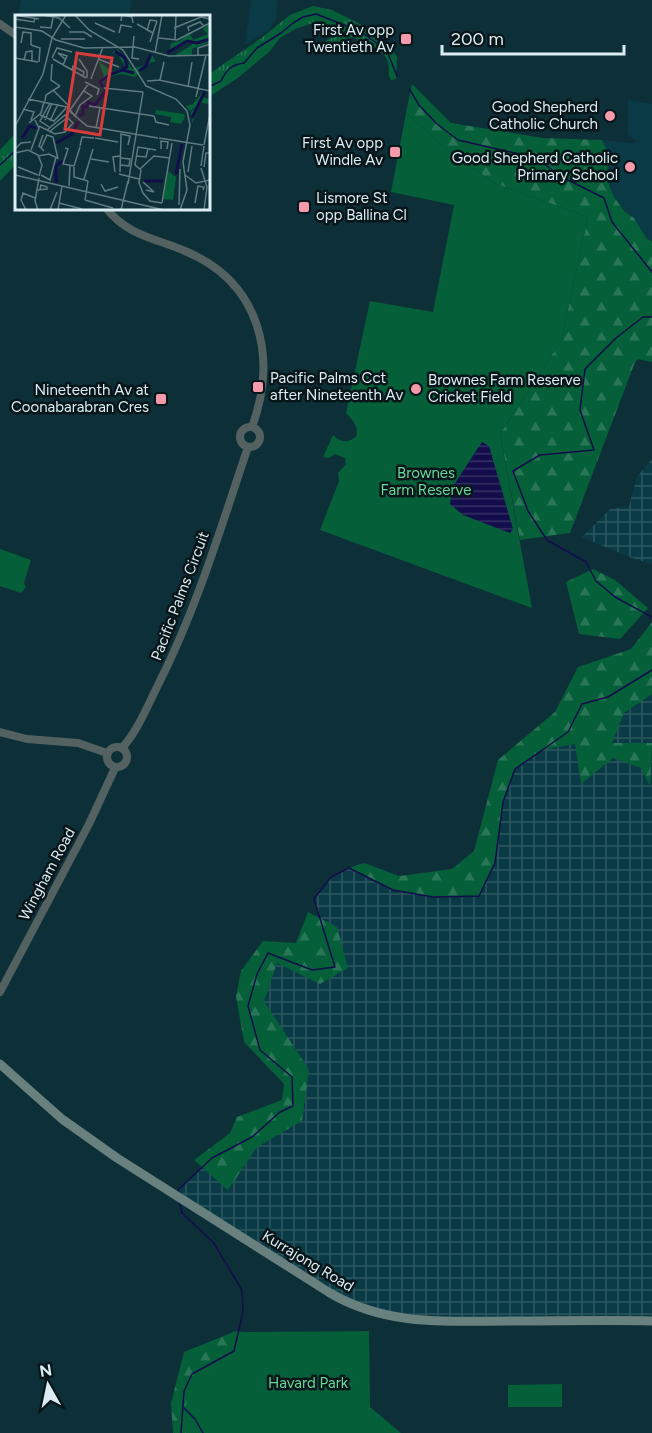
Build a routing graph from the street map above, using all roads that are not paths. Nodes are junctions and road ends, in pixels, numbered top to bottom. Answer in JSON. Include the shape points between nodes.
{"nodes":[{"id":1,"x":0,"y":24,"type":"edge"},
{"id":2,"x":15,"y":33,"type":"edge"},
{"id":3,"x":108,"y":210,"type":"edge"},
{"id":4,"x":252,"y":427,"type":"junction"},
{"id":5,"x":248,"y":447,"type":"junction"},
{"id":6,"x":0,"y":732,"type":"edge"},
{"id":7,"x":122,"y":748,"type":"junction"},
{"id":8,"x":107,"y":753,"type":"junction"},
{"id":9,"x":115,"y":768,"type":"junction"},
{"id":10,"x":0,"y":992,"type":"edge"},
{"id":11,"x":2,"y":1063,"type":"edge"},
{"id":12,"x":652,"y":1321,"type":"edge"}],
"edges":[{"from":1,"to":2,"type":"street"},
{"from":3,"to":4,"type":"street","via":[[132,231],[201,258],[244,297],[258,328],[264,363],[261,401]]},
{"from":4,"to":5,"type":"street","via":[[245,428],[240,436]]},
{"from":4,"to":5,"type":"street","via":[[259,432],[260,439]]},
{"from":5,"to":7,"type":"street","name":"Pacific Palms Circuit","via":[[184,630],[140,721]]},
{"from":6,"to":8,"type":"street","via":[[34,740],[78,743]]},
{"from":7,"to":8,"type":"street","via":[[114,747]]},
{"from":7,"to":9,"type":"street","via":[[127,760]]},
{"from":8,"to":9,"type":"street","via":[[108,762]]},
{"from":9,"to":10,"type":"street","name":"Wingham Road"},
{"from":11,"to":12,"type":"main road","name":"Kurrajong Road","via":[[62,1119],[152,1182],[361,1308],[387,1316],[435,1320]]}]}
